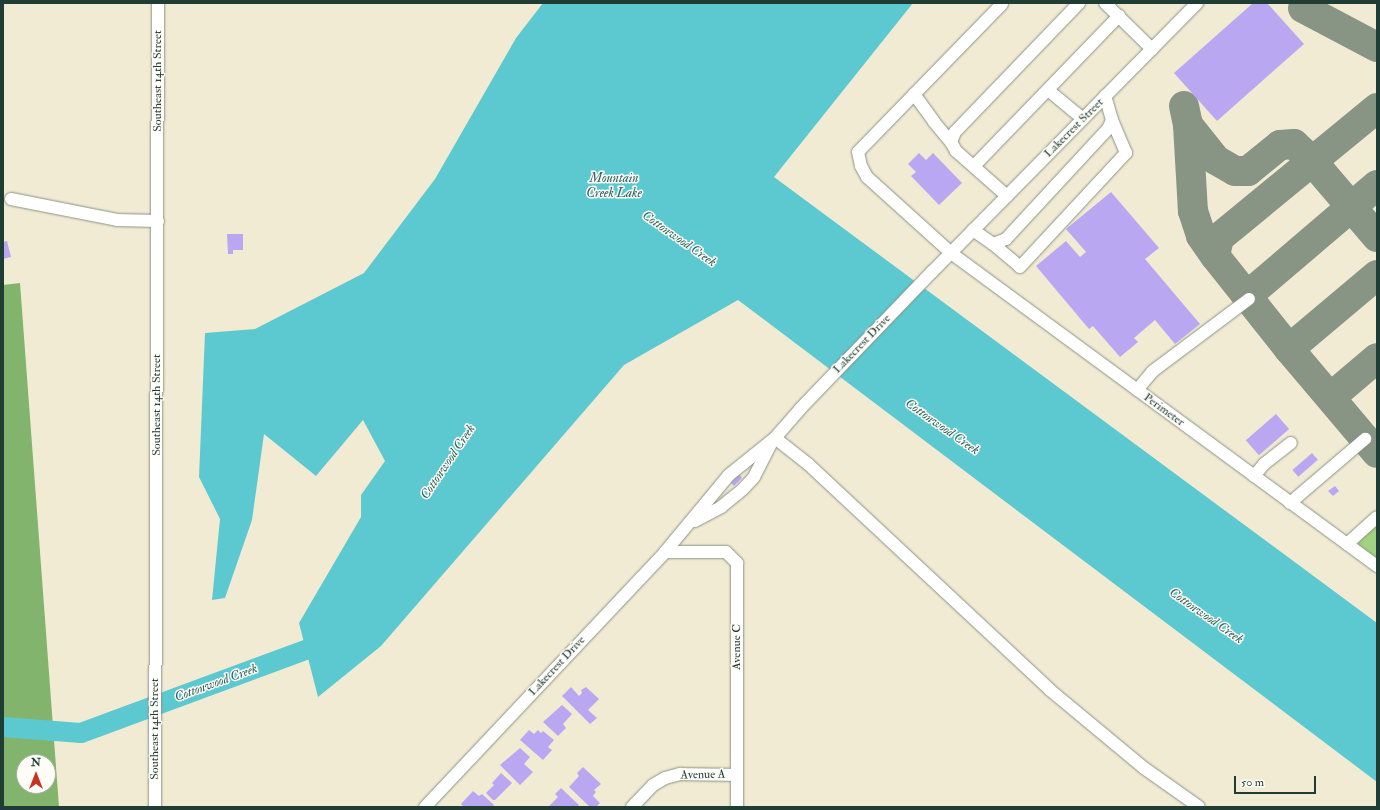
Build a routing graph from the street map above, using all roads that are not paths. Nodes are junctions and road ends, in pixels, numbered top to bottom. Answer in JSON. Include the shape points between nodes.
{"nodes":[{"id":1,"x":158,"y":3,"type":"edge"},
{"id":2,"x":1079,"y":3,"type":"edge"},
{"id":3,"x":1105,"y":3,"type":"edge"},
{"id":4,"x":1197,"y":3,"type":"edge"},
{"id":5,"x":1002,"y":4,"type":"dead end"},
{"id":6,"x":1119,"y":16,"type":"junction"},
{"id":7,"x":1152,"y":49,"type":"junction"},
{"id":8,"x":1048,"y":90,"type":"junction"},
{"id":9,"x":914,"y":94,"type":"junction"},
{"id":10,"x":1105,"y":96,"type":"junction"},
{"id":11,"x":1083,"y":119,"type":"junction"},
{"id":12,"x":1112,"y":120,"type":"junction"},
{"id":13,"x":951,"y":142,"type":"junction"},
{"id":14,"x":974,"y":166,"type":"junction"},
{"id":15,"x":1007,"y":196,"type":"junction"},
{"id":16,"x":11,"y":199,"type":"dead end"},
{"id":17,"x":158,"y":221,"type":"junction"},
{"id":18,"x":973,"y":230,"type":"junction"},
{"id":19,"x":993,"y":244,"type":"junction"},
{"id":20,"x":951,"y":253,"type":"junction"},
{"id":21,"x":1249,"y":299,"type":"dead end"},
{"id":22,"x":1137,"y":390,"type":"junction"},
{"id":23,"x":775,"y":438,"type":"junction"},
{"id":24,"x":1365,"y":439,"type":"dead end"},
{"id":25,"x":1291,"y":443,"type":"dead end"},
{"id":26,"x":1254,"y":476,"type":"junction"},
{"id":27,"x":1290,"y":503,"type":"junction"},
{"id":28,"x":1377,"y":517,"type":"edge"},
{"id":29,"x":688,"y":524,"type":"junction"},
{"id":30,"x":1347,"y":544,"type":"junction"},
{"id":31,"x":665,"y":552,"type":"junction"},
{"id":32,"x":1377,"y":566,"type":"edge"},
{"id":33,"x":737,"y":775,"type":"junction"},
{"id":34,"x":155,"y":807,"type":"edge"},
{"id":35,"x":425,"y":807,"type":"edge"},
{"id":36,"x":632,"y":807,"type":"edge"},
{"id":37,"x":737,"y":807,"type":"edge"},
{"id":38,"x":1199,"y":807,"type":"edge"}],
"edges":[{"from":1,"to":17,"type":"street","name":"Southeast 14th Street"},
{"from":2,"to":13,"type":"street","via":[[955,132]]},
{"from":3,"to":6,"type":"street"},
{"from":4,"to":7,"type":"street","name":"Lakecrest Street"},
{"from":5,"to":9,"type":"street"},
{"from":6,"to":7,"type":"street"},
{"from":6,"to":8,"type":"street"},
{"from":7,"to":10,"type":"street","name":"Lakecrest Street"},
{"from":8,"to":11,"type":"street"},
{"from":8,"to":14,"type":"street"},
{"from":9,"to":13,"type":"street"},
{"from":9,"to":20,"type":"street","name":"Perimeter","via":[[858,152],[860,166],[868,177]]},
{"from":10,"to":11,"type":"street","name":"Lakecrest Street"},
{"from":10,"to":12,"type":"street"},
{"from":11,"to":15,"type":"street","name":"Lakecrest Street"},
{"from":12,"to":19,"type":"street","via":[[1108,128],[1006,239]]},
{"from":12,"to":19,"type":"street","via":[[1126,153],[1020,267]]},
{"from":13,"to":14,"type":"street","via":[[956,151]]},
{"from":14,"to":15,"type":"street"},
{"from":15,"to":18,"type":"street","name":"Lakecrest Street"},
{"from":16,"to":17,"type":"street","via":[[117,220]]},
{"from":17,"to":34,"type":"street","name":"Southeast 14th Street"},
{"from":18,"to":19,"type":"street"},
{"from":18,"to":20,"type":"street","name":"Lakecrest Street"},
{"from":20,"to":22,"type":"street","name":"Perimeter"},
{"from":20,"to":23,"type":"street","name":"Lakecrest Drive"},
{"from":21,"to":22,"type":"street","via":[[1153,370]]},
{"from":22,"to":26,"type":"street","name":"Perimeter"},
{"from":23,"to":29,"type":"street","name":"Lakecrest Drive","via":[[729,475]]},
{"from":23,"to":29,"type":"street","name":"Lakecrest Drive","via":[[754,477],[744,489],[721,507]]},
{"from":23,"to":38,"type":"street","via":[[814,470],[1050,690],[1144,768]]},
{"from":24,"to":27,"type":"street"},
{"from":25,"to":26,"type":"street","via":[[1264,464]]},
{"from":26,"to":27,"type":"street","name":"Perimeter"},
{"from":27,"to":30,"type":"street","name":"Perimeter"},
{"from":28,"to":30,"type":"street"},
{"from":29,"to":31,"type":"street","name":"Lakecrest Drive"},
{"from":30,"to":32,"type":"street","name":"Perimeter"},
{"from":31,"to":33,"type":"street","name":"Avenue C","via":[[726,552],[737,563]]},
{"from":31,"to":35,"type":"street","name":"Lakecrest Drive"},
{"from":33,"to":36,"type":"street","name":"Avenue A","via":[[680,774],[665,778],[653,785]]},
{"from":33,"to":37,"type":"street","name":"Avenue C"}]}
